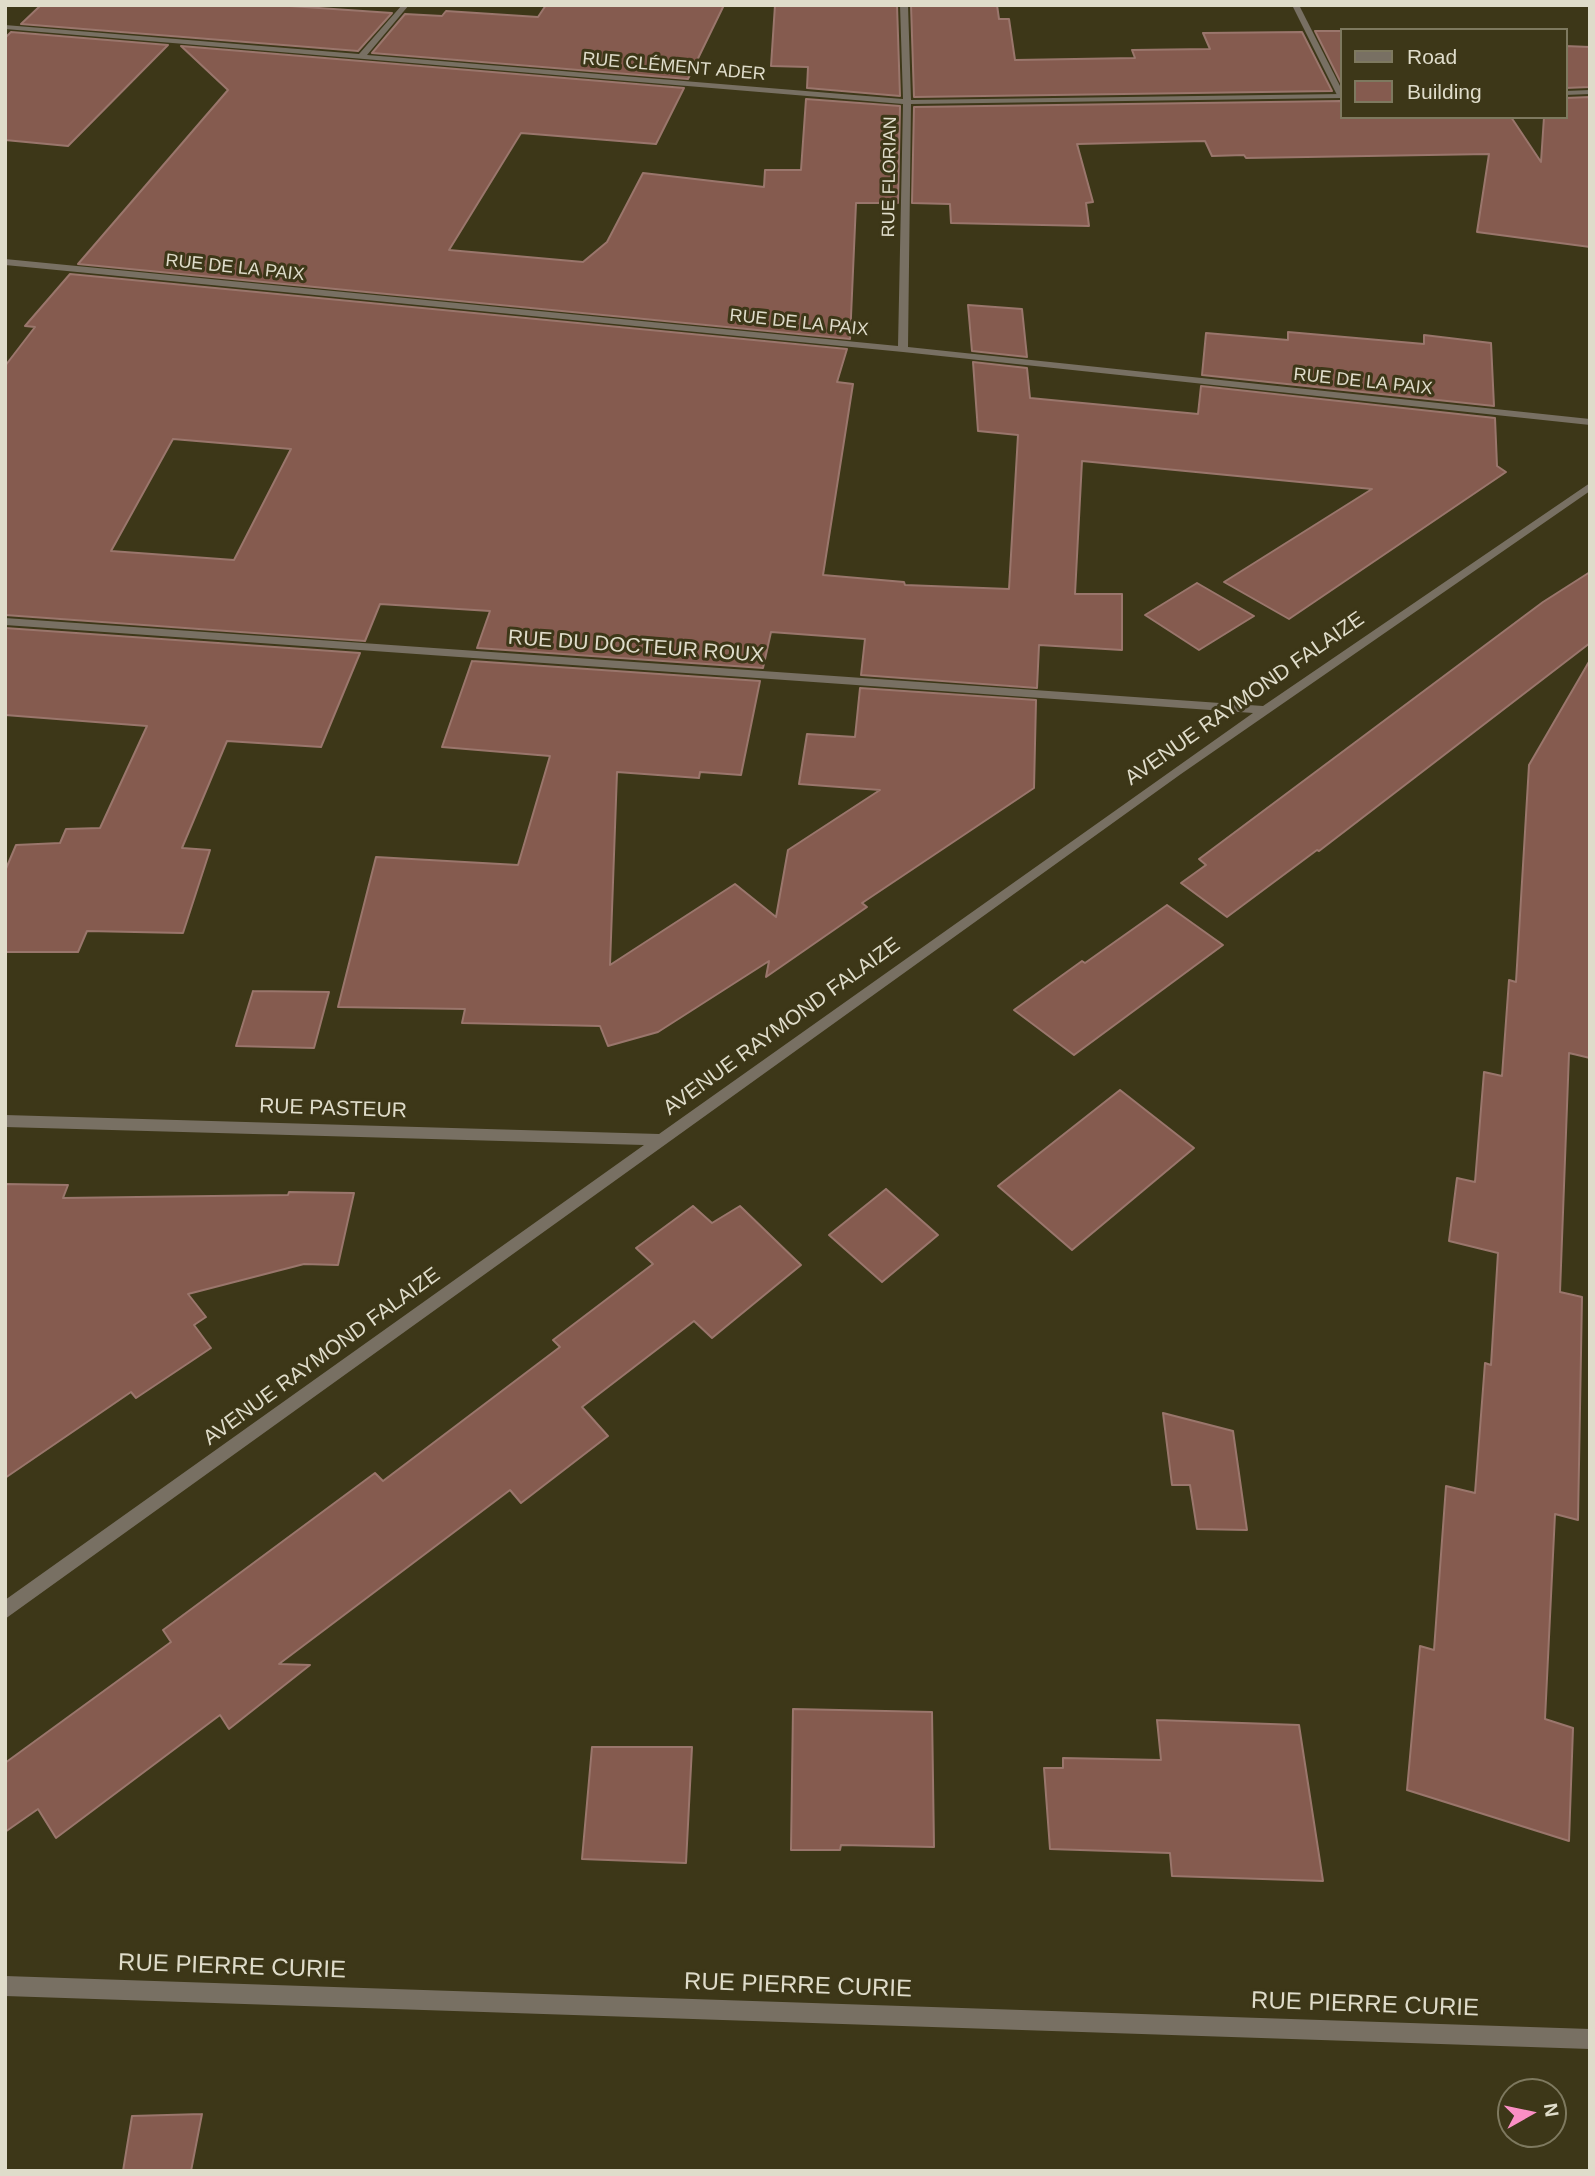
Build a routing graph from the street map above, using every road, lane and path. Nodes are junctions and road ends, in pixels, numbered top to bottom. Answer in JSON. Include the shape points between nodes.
{"nodes":[{"id":1,"x":406,"y":5,"type":"edge"},
{"id":2,"x":904,"y":5,"type":"edge"},
{"id":3,"x":1295,"y":5,"type":"edge"},
{"id":4,"x":5,"y":27,"type":"edge"},
{"id":5,"x":361,"y":57,"type":"junction"},
{"id":6,"x":1590,"y":92,"type":"edge"},
{"id":7,"x":1340,"y":93,"type":"edge"},
{"id":8,"x":1567,"y":93,"type":"edge"},
{"id":9,"x":1340,"y":95,"type":"edge"},
{"id":10,"x":906,"y":102,"type":"junction"},
{"id":11,"x":5,"y":262,"type":"edge"},
{"id":12,"x":903,"y":349,"type":"junction"},
{"id":13,"x":1590,"y":422,"type":"edge"},
{"id":14,"x":1590,"y":486,"type":"edge"},
{"id":15,"x":5,"y":621,"type":"edge"},
{"id":16,"x":1265,"y":710,"type":"junction"},
{"id":17,"x":5,"y":1121,"type":"edge"},
{"id":18,"x":660,"y":1140,"type":"junction"},
{"id":19,"x":5,"y":1611,"type":"edge"},
{"id":20,"x":5,"y":1986,"type":"edge"},
{"id":21,"x":1590,"y":2039,"type":"edge"}],
"edges":[{"from":1,"to":5,"type":"street"},
{"from":2,"to":10,"type":"street","name":"RUE FLORIAN"},
{"from":3,"to":7,"type":"street"},
{"from":4,"to":5,"type":"street","name":"RUE CLÉMENT ADER"},
{"from":5,"to":10,"type":"street","name":"RUE CLÉMENT ADER"},
{"from":6,"to":8,"type":"street"},
{"from":9,"to":10,"type":"street","name":"RUE CLÉMENT ADER"},
{"from":10,"to":12,"type":"street","name":"RUE FLORIAN"},
{"from":11,"to":12,"type":"street","name":"RUE DE LA PAIX"},
{"from":12,"to":13,"type":"street","name":"RUE DE LA PAIX"},
{"from":14,"to":16,"type":"street","name":"AVENUE RAYMOND FALAIZE"},
{"from":15,"to":16,"type":"street","name":"RUE DU DOCTEUR ROUX"},
{"from":16,"to":18,"type":"street","name":"AVENUE RAYMOND FALAIZE"},
{"from":17,"to":18,"type":"street","name":"RUE PASTEUR"},
{"from":18,"to":19,"type":"street","name":"AVENUE RAYMOND FALAIZE"},
{"from":20,"to":21,"type":"street","name":"RUE PIERRE CURIE"}]}
